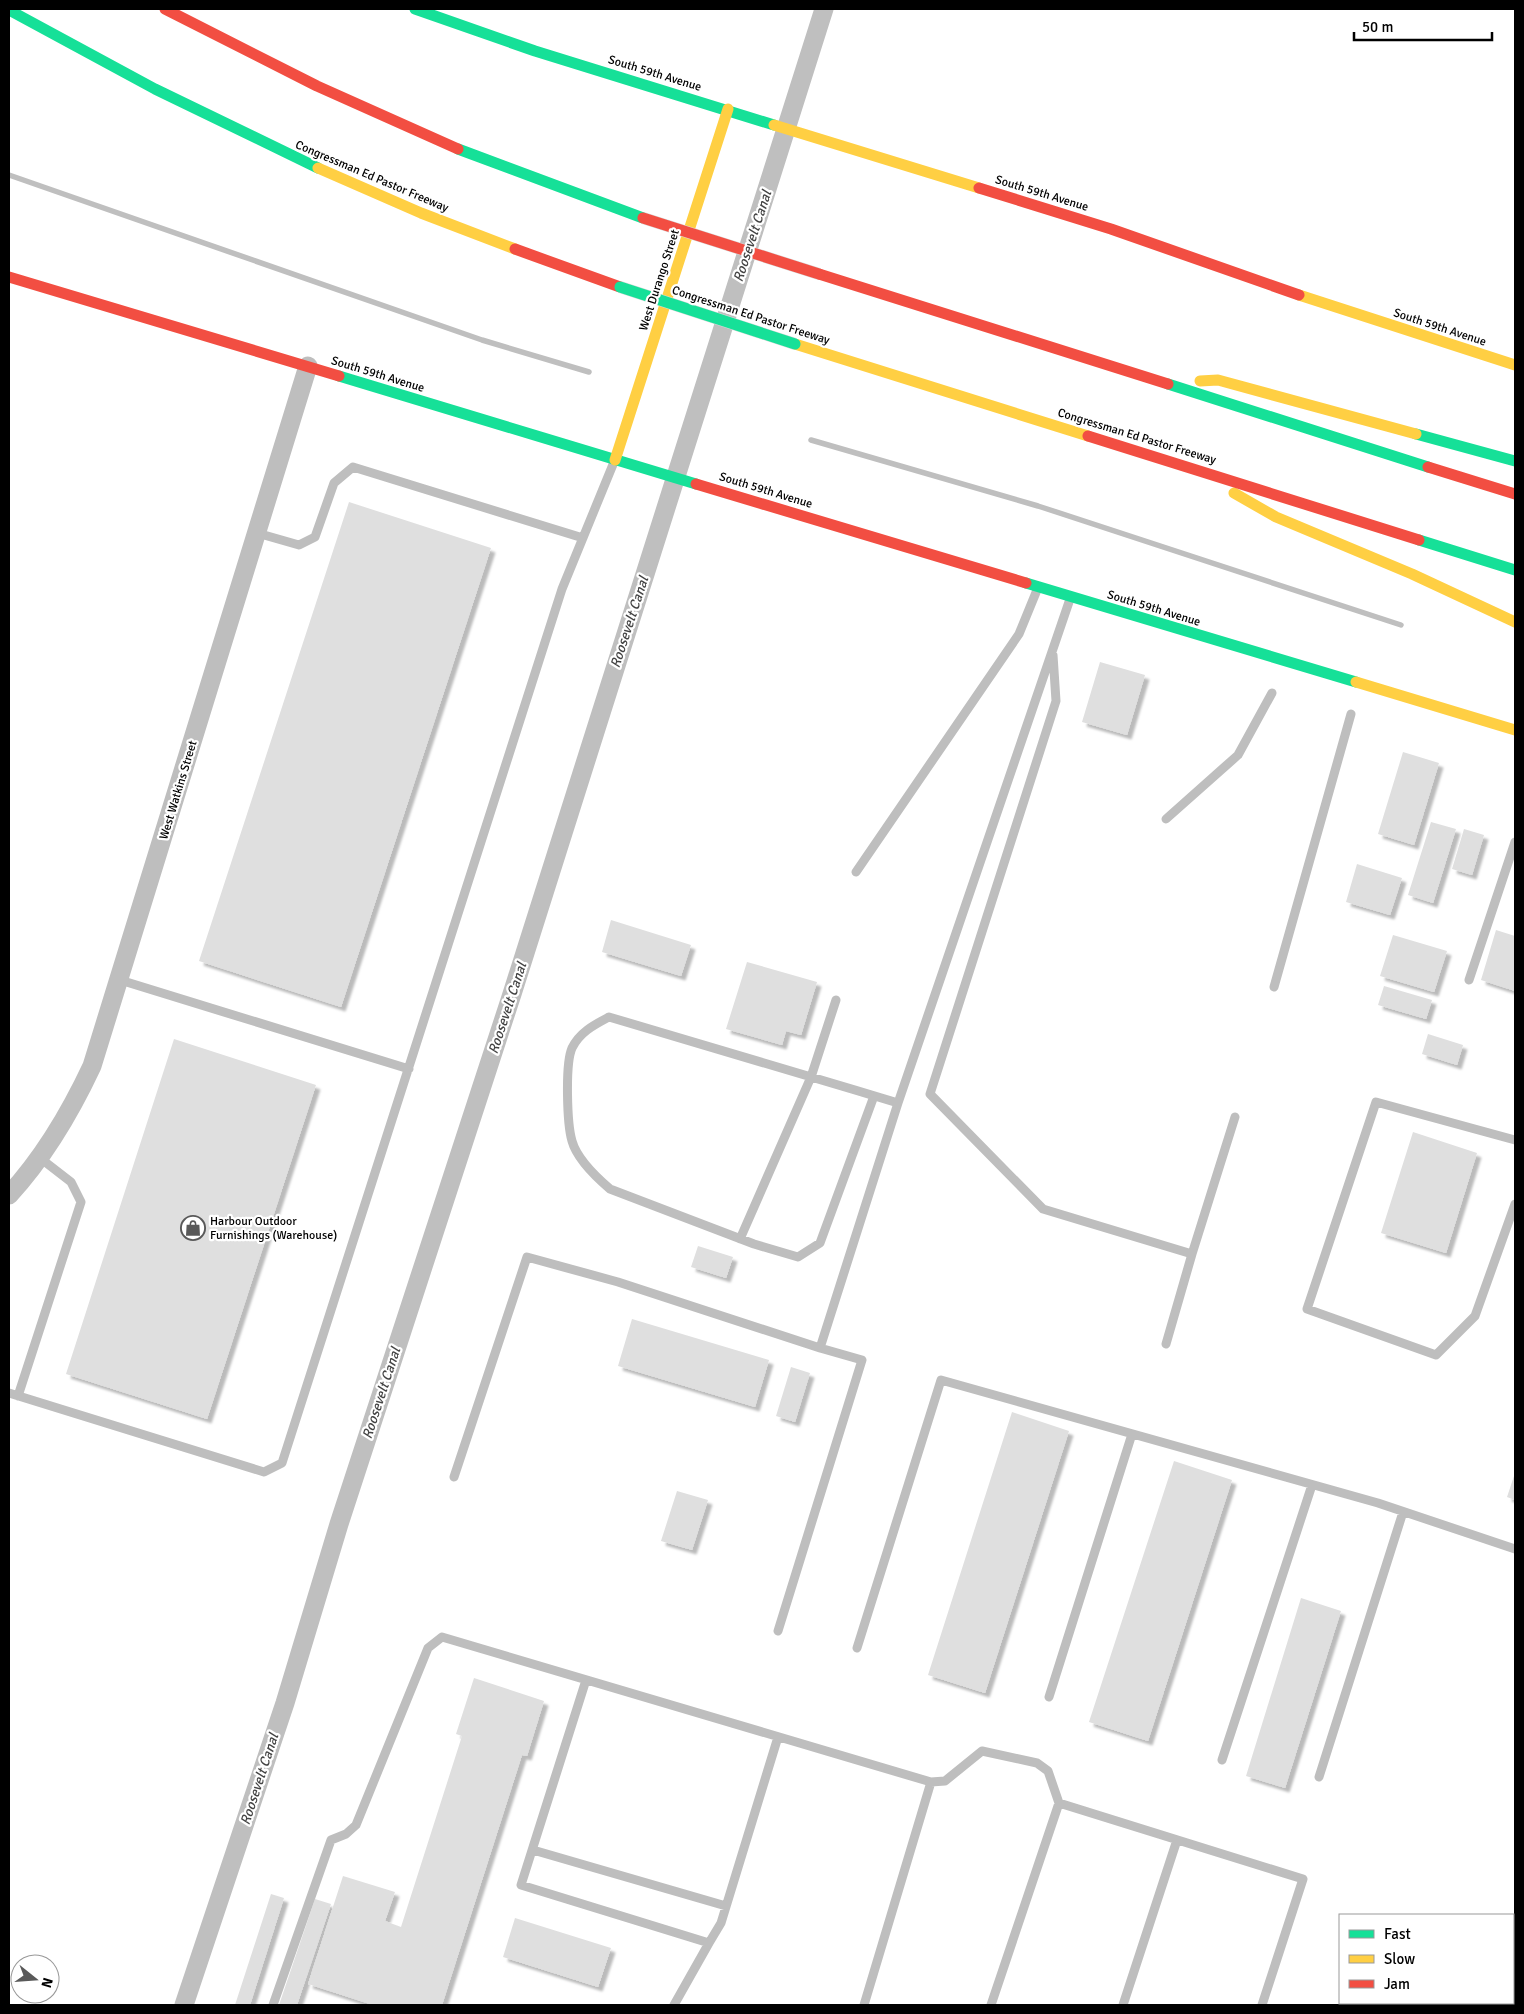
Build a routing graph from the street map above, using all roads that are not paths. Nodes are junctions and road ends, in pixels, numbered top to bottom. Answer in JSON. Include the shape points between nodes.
{"nodes":[{"id":1,"x":165,"y":9,"type":"edge"},
{"id":2,"x":177,"y":9,"type":"edge"},
{"id":3,"x":415,"y":9,"type":"edge"},
{"id":4,"x":9,"y":10,"type":"edge"},
{"id":5,"x":190,"y":21,"type":"junction"},
{"id":6,"x":728,"y":109,"type":"junction"},
{"id":7,"x":9,"y":277,"type":"edge"},
{"id":8,"x":1515,"y":365,"type":"edge"},
{"id":9,"x":308,"y":366,"type":"junction"},
{"id":10,"x":1163,"y":382,"type":"junction"},
{"id":11,"x":615,"y":460,"type":"junction"},
{"id":12,"x":1515,"y":461,"type":"edge"},
{"id":13,"x":1189,"y":467,"type":"junction"},
{"id":14,"x":1515,"y":494,"type":"edge"},
{"id":15,"x":257,"y":533,"type":"junction"},
{"id":16,"x":583,"y":538,"type":"junction"},
{"id":17,"x":1515,"y":570,"type":"edge"},
{"id":18,"x":1038,"y":587,"type":"junction"},
{"id":19,"x":1071,"y":597,"type":"junction"},
{"id":20,"x":1515,"y":622,"type":"edge"},
{"id":21,"x":1053,"y":650,"type":"junction"},
{"id":22,"x":1272,"y":693,"type":"dead end"},
{"id":23,"x":1351,"y":714,"type":"dead end"},
{"id":24,"x":1515,"y":730,"type":"edge"},
{"id":25,"x":1166,"y":819,"type":"dead end"},
{"id":26,"x":1515,"y":842,"type":"edge"},
{"id":27,"x":856,"y":872,"type":"dead end"},
{"id":28,"x":120,"y":980,"type":"junction"},
{"id":29,"x":1469,"y":980,"type":"dead end"},
{"id":30,"x":1274,"y":986,"type":"dead end"},
{"id":31,"x":836,"y":1000,"type":"dead end"},
{"id":32,"x":409,"y":1069,"type":"junction"},
{"id":33,"x":811,"y":1077,"type":"junction"},
{"id":34,"x":874,"y":1096,"type":"junction"},
{"id":35,"x":898,"y":1104,"type":"junction"},
{"id":36,"x":1235,"y":1117,"type":"dead end"},
{"id":37,"x":1515,"y":1140,"type":"edge"},
{"id":38,"x":40,"y":1158,"type":"junction"},
{"id":39,"x":9,"y":1195,"type":"edge"},
{"id":40,"x":1515,"y":1204,"type":"edge"},
{"id":41,"x":740,"y":1239,"type":"junction"},
{"id":42,"x":1192,"y":1254,"type":"junction"},
{"id":43,"x":1166,"y":1344,"type":"dead end"},
{"id":44,"x":820,"y":1348,"type":"junction"},
{"id":45,"x":13,"y":1394,"type":"edge"},
{"id":46,"x":1132,"y":1434,"type":"junction"},
{"id":47,"x":454,"y":1477,"type":"dead end"},
{"id":48,"x":1312,"y":1485,"type":"junction"},
{"id":49,"x":1402,"y":1512,"type":"junction"},
{"id":50,"x":1515,"y":1549,"type":"edge"},
{"id":51,"x":778,"y":1631,"type":"dead end"},
{"id":52,"x":857,"y":1648,"type":"dead end"},
{"id":53,"x":586,"y":1680,"type":"junction"},
{"id":54,"x":1049,"y":1697,"type":"dead end"},
{"id":55,"x":778,"y":1737,"type":"junction"},
{"id":56,"x":1222,"y":1760,"type":"dead end"},
{"id":57,"x":1319,"y":1777,"type":"dead end"},
{"id":58,"x":931,"y":1782,"type":"junction"},
{"id":59,"x":1059,"y":1803,"type":"junction"},
{"id":60,"x":1177,"y":1840,"type":"junction"},
{"id":61,"x":533,"y":1850,"type":"junction"},
{"id":62,"x":726,"y":1906,"type":"junction"},
{"id":63,"x":709,"y":1943,"type":"junction"},
{"id":64,"x":273,"y":2005,"type":"edge"},
{"id":65,"x":674,"y":2005,"type":"edge"},
{"id":66,"x":864,"y":2005,"type":"edge"},
{"id":67,"x":991,"y":2005,"type":"edge"},
{"id":68,"x":1123,"y":2005,"type":"edge"},
{"id":69,"x":1262,"y":2005,"type":"edge"}],
"edges":[{"from":1,"to":5,"type":"main road"},
{"from":2,"to":5,"type":"main road"},
{"from":3,"to":6,"type":"main road","name":"South 59th Avenue","via":[[534,51]]},
{"from":4,"to":13,"type":"main road","name":"Congressman Ed Pastor Freeway","bridge":true,"via":[[138,80],[305,163],[420,212],[620,287]]},
{"from":5,"to":10,"type":"main road","bridge":true,"via":[[317,86],[557,189]]},
{"from":6,"to":8,"type":"main road","name":"South 59th Avenue","via":[[1111,229],[1321,303]]},
{"from":6,"to":11,"type":"main road","name":"West Durango Street"},
{"from":7,"to":9,"type":"main road","name":"South 59th Avenue"},
{"from":9,"to":11,"type":"main road","name":"South 59th Avenue"},
{"from":9,"to":15,"type":"street","name":"West Watkins Street"},
{"from":10,"to":12,"type":"main road","via":[[1218,380]]},
{"from":10,"to":14,"type":"main road"},
{"from":11,"to":16,"type":"lane"},
{"from":11,"to":18,"type":"main road","name":"South 59th Avenue"},
{"from":13,"to":17,"type":"main road","name":"Congressman Ed Pastor Freeway"},
{"from":13,"to":20,"type":"main road","via":[[1276,517],[1412,574]]},
{"from":15,"to":16,"type":"lane","via":[[299,545],[315,537],[334,483],[353,467]]},
{"from":15,"to":28,"type":"street","name":"West Watkins Street"},
{"from":16,"to":32,"type":"lane","via":[[562,589]]},
{"from":18,"to":19,"type":"main road","name":"South 59th Avenue"},
{"from":18,"to":27,"type":"lane","via":[[1019,634]]},
{"from":19,"to":21,"type":"lane"},
{"from":19,"to":24,"type":"main road","name":"South 59th Avenue"},
{"from":21,"to":35,"type":"lane"},
{"from":21,"to":42,"type":"lane","via":[[1056,701],[930,1094],[1043,1209]]},
{"from":22,"to":25,"type":"lane","via":[[1238,755]]},
{"from":23,"to":30,"type":"lane"},
{"from":26,"to":29,"type":"lane"},
{"from":28,"to":32,"type":"lane"},
{"from":28,"to":38,"type":"street","name":"West Watkins Street","via":[[92,1066],[70,1112]]},
{"from":31,"to":33,"type":"lane"},
{"from":32,"to":45,"type":"lane","via":[[282,1463],[264,1472]]},
{"from":33,"to":34,"type":"lane"},
{"from":33,"to":41,"type":"lane"},
{"from":33,"to":41,"type":"lane","via":[[609,1017],[586,1028],[571,1049],[567,1086],[572,1141],[596,1177],[637,1201]]},
{"from":34,"to":35,"type":"lane"},
{"from":34,"to":41,"type":"lane","via":[[820,1244],[798,1257]]},
{"from":35,"to":44,"type":"lane"},
{"from":36,"to":42,"type":"lane"},
{"from":37,"to":40,"type":"lane","via":[[1376,1102],[1307,1309],[1436,1356],[1475,1316]]},
{"from":38,"to":39,"type":"street","name":"West Watkins Street"},
{"from":38,"to":45,"type":"lane","via":[[70,1182],[81,1202]]},
{"from":42,"to":43,"type":"lane"},
{"from":44,"to":47,"type":"lane","via":[[618,1282],[527,1257]]},
{"from":44,"to":51,"type":"lane","via":[[862,1360]]},
{"from":46,"to":48,"type":"lane"},
{"from":46,"to":52,"type":"lane","via":[[941,1380]]},
{"from":46,"to":54,"type":"lane"},
{"from":48,"to":49,"type":"lane"},
{"from":48,"to":56,"type":"lane"},
{"from":49,"to":50,"type":"lane"},
{"from":49,"to":57,"type":"lane"},
{"from":53,"to":55,"type":"lane"},
{"from":53,"to":61,"type":"lane"},
{"from":53,"to":64,"type":"lane","via":[[442,1637],[428,1648],[356,1825],[346,1834],[331,1840]]},
{"from":55,"to":58,"type":"lane"},
{"from":55,"to":62,"type":"lane"},
{"from":58,"to":59,"type":"lane","via":[[945,1780],[982,1751],[997,1753],[1038,1763],[1048,1771]]},
{"from":58,"to":66,"type":"lane"},
{"from":59,"to":60,"type":"lane"},
{"from":59,"to":67,"type":"lane"},
{"from":60,"to":68,"type":"lane"},
{"from":60,"to":69,"type":"lane","via":[[1302,1879]]},
{"from":61,"to":62,"type":"lane"},
{"from":61,"to":63,"type":"lane","via":[[522,1885]]},
{"from":62,"to":63,"type":"lane","via":[[721,1924]]},
{"from":63,"to":65,"type":"lane"}]}
